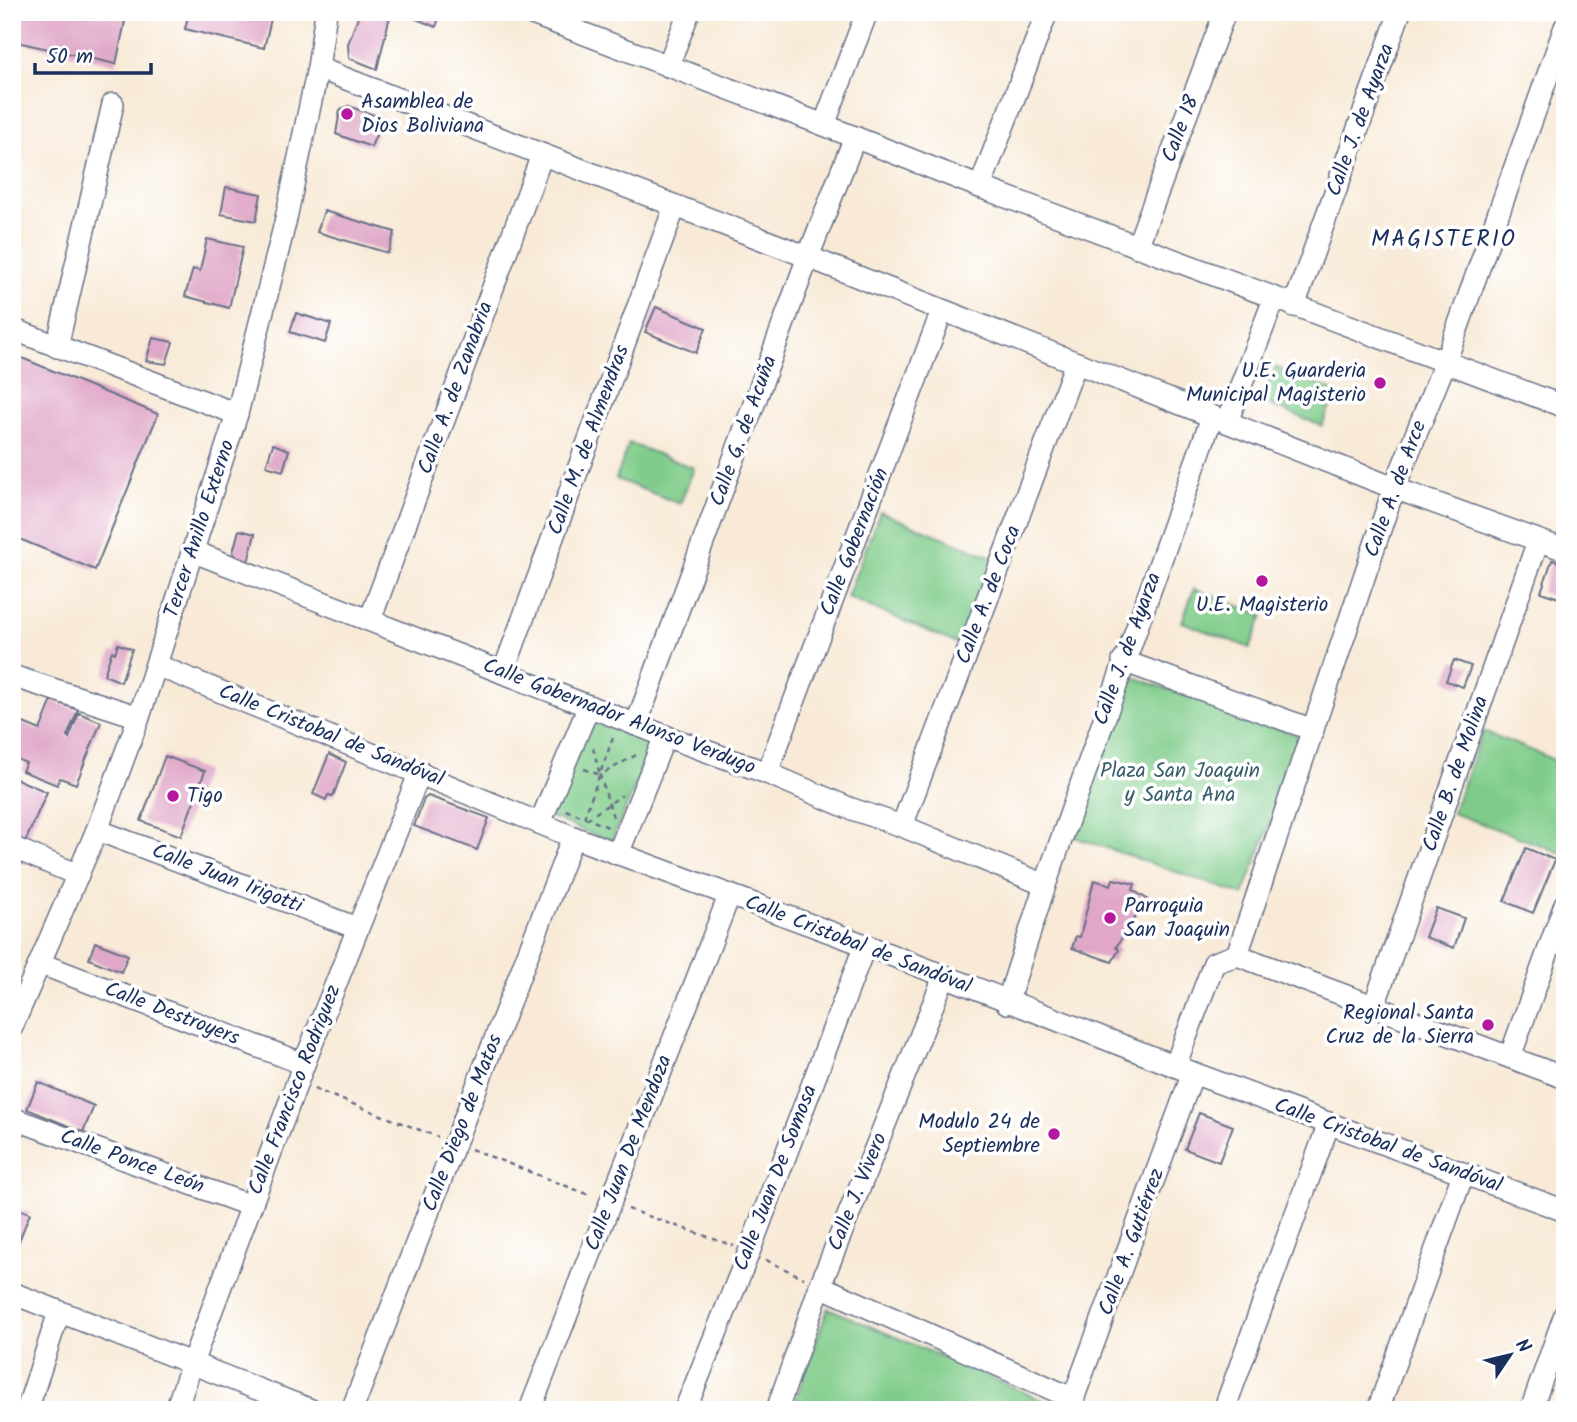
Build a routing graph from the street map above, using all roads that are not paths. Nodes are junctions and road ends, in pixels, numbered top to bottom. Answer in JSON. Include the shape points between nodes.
{"nodes":[{"id":1,"x":326,"y":12,"type":"edge"},
{"id":2,"x":527,"y":12,"type":"edge"},
{"id":3,"x":689,"y":12,"type":"edge"},
{"id":4,"x":867,"y":12,"type":"edge"},
{"id":5,"x":1046,"y":12,"type":"edge"},
{"id":6,"x":1225,"y":12,"type":"edge"},
{"id":7,"x":1400,"y":12,"type":"edge"},
{"id":8,"x":1564,"y":32,"type":"edge"},
{"id":9,"x":668,"y":66,"type":"junction"},
{"id":10,"x":318,"y":68,"type":"junction"},
{"id":11,"x":113,"y":104,"type":"dead end"},
{"id":12,"x":824,"y":124,"type":"junction"},
{"id":13,"x":855,"y":137,"type":"junction"},
{"id":14,"x":542,"y":155,"type":"junction"},
{"id":15,"x":980,"y":187,"type":"junction"},
{"id":16,"x":675,"y":206,"type":"junction"},
{"id":17,"x":1137,"y":247,"type":"junction"},
{"id":18,"x":808,"y":257,"type":"junction"},
{"id":19,"x":1284,"y":302,"type":"junction"},
{"id":20,"x":942,"y":311,"type":"junction"},
{"id":21,"x":12,"y":329,"type":"edge"},
{"id":22,"x":57,"y":347,"type":"junction"},
{"id":23,"x":1076,"y":363,"type":"junction"},
{"id":24,"x":1445,"y":363,"type":"junction"},
{"id":25,"x":1565,"y":407,"type":"edge"},
{"id":26,"x":237,"y":414,"type":"junction"},
{"id":27,"x":1219,"y":419,"type":"junction"},
{"id":28,"x":1394,"y":488,"type":"junction"},
{"id":29,"x":1538,"y":541,"type":"junction"},
{"id":30,"x":1565,"y":550,"type":"edge"},
{"id":31,"x":192,"y":551,"type":"junction"},
{"id":32,"x":370,"y":620,"type":"junction"},
{"id":33,"x":1123,"y":661,"type":"junction"},
{"id":34,"x":156,"y":665,"type":"junction"},
{"id":35,"x":503,"y":673,"type":"junction"},
{"id":36,"x":12,"y":676,"type":"edge"},
{"id":37,"x":589,"y":706,"type":"junction"},
{"id":38,"x":139,"y":718,"type":"junction"},
{"id":39,"x":636,"y":725,"type":"junction"},
{"id":40,"x":1313,"y":730,"type":"junction"},
{"id":41,"x":657,"y":742,"type":"junction"},
{"id":42,"x":419,"y":772,"type":"junction"},
{"id":43,"x":767,"y":773,"type":"junction"},
{"id":44,"x":540,"y":823,"type":"junction"},
{"id":45,"x":902,"y":826,"type":"junction"},
{"id":46,"x":97,"y":830,"type":"junction"},
{"id":47,"x":573,"y":837,"type":"junction"},
{"id":48,"x":12,"y":847,"type":"edge"},
{"id":49,"x":618,"y":854,"type":"junction"},
{"id":50,"x":78,"y":874,"type":"junction"},
{"id":51,"x":1045,"y":885,"type":"junction"},
{"id":52,"x":729,"y":896,"type":"junction"},
{"id":53,"x":1565,"y":904,"type":"edge"},
{"id":54,"x":357,"y":928,"type":"junction"},
{"id":55,"x":864,"y":945,"type":"junction"},
{"id":56,"x":1237,"y":955,"type":"junction"},
{"id":57,"x":41,"y":964,"type":"junction"},
{"id":58,"x":944,"y":977,"type":"junction"},
{"id":59,"x":1007,"y":1003,"type":"junction"},
{"id":60,"x":1374,"y":1006,"type":"junction"},
{"id":61,"x":12,"y":1027,"type":"edge"},
{"id":62,"x":1510,"y":1058,"type":"junction"},
{"id":63,"x":1184,"y":1069,"type":"junction"},
{"id":64,"x":301,"y":1074,"type":"junction"},
{"id":65,"x":1565,"y":1078,"type":"edge"},
{"id":66,"x":12,"y":1118,"type":"edge"},
{"id":67,"x":1329,"y":1123,"type":"junction"},
{"id":68,"x":1463,"y":1174,"type":"junction"},
{"id":69,"x":251,"y":1206,"type":"junction"},
{"id":70,"x":1565,"y":1211,"type":"edge"},
{"id":71,"x":820,"y":1286,"type":"junction"},
{"id":72,"x":12,"y":1293,"type":"edge"},
{"id":73,"x":60,"y":1312,"type":"junction"},
{"id":74,"x":1565,"y":1314,"type":"edge"},
{"id":75,"x":192,"y":1363,"type":"junction"},
{"id":76,"x":1072,"y":1404,"type":"edge"},
{"id":77,"x":27,"y":1410,"type":"edge"},
{"id":78,"x":176,"y":1410,"type":"edge"},
{"id":79,"x":311,"y":1410,"type":"edge"},
{"id":80,"x":352,"y":1410,"type":"edge"},
{"id":81,"x":530,"y":1410,"type":"edge"},
{"id":82,"x":685,"y":1410,"type":"edge"},
{"id":83,"x":777,"y":1410,"type":"edge"},
{"id":84,"x":1224,"y":1410,"type":"edge"},
{"id":85,"x":1378,"y":1410,"type":"edge"},
{"id":86,"x":1531,"y":1410,"type":"edge"}],
"edges":[{"from":1,"to":10,"type":"street","name":"Tercer Anillo Externo"},
{"from":2,"to":9,"type":"street"},
{"from":3,"to":9,"type":"street"},
{"from":4,"to":12,"type":"street"},
{"from":5,"to":15,"type":"street"},
{"from":6,"to":17,"type":"street","name":"Calle 18"},
{"from":7,"to":19,"type":"street","name":"Calle J. de Ayarza"},
{"from":8,"to":24,"type":"street","name":"Calle A. de Arce"},
{"from":9,"to":12,"type":"street"},
{"from":10,"to":14,"type":"street"},
{"from":10,"to":26,"type":"street","name":"Tercer Anillo Externo"},
{"from":11,"to":22,"type":"street"},
{"from":12,"to":13,"type":"street"},
{"from":13,"to":15,"type":"street"},
{"from":13,"to":18,"type":"street","name":"Calle G. de Acuña"},
{"from":14,"to":16,"type":"street"},
{"from":14,"to":32,"type":"street","name":"Calle A. de Zanabria"},
{"from":15,"to":17,"type":"street"},
{"from":16,"to":18,"type":"street"},
{"from":16,"to":35,"type":"street","name":"Calle M. de Almendras"},
{"from":17,"to":19,"type":"street"},
{"from":18,"to":20,"type":"street"},
{"from":18,"to":39,"type":"street","name":"Calle G. de Acuña"},
{"from":19,"to":24,"type":"street"},
{"from":19,"to":27,"type":"street","name":"Calle J. de Ayarza"},
{"from":20,"to":23,"type":"street"},
{"from":20,"to":43,"type":"street","name":"Calle Gobernación"},
{"from":21,"to":22,"type":"street"},
{"from":22,"to":26,"type":"street"},
{"from":23,"to":27,"type":"street"},
{"from":23,"to":45,"type":"street","name":"Calle A. de Coca"},
{"from":24,"to":25,"type":"street"},
{"from":24,"to":28,"type":"street","name":"Calle A. de Arce"},
{"from":26,"to":31,"type":"street","name":"Tercer Anillo Externo"},
{"from":27,"to":28,"type":"street"},
{"from":27,"to":33,"type":"street","name":"Calle J. de Ayarza"},
{"from":28,"to":29,"type":"street"},
{"from":28,"to":40,"type":"street","name":"Calle A. de Arce"},
{"from":29,"to":30,"type":"street"},
{"from":29,"to":60,"type":"street","name":"Calle B. de Molina"},
{"from":31,"to":32,"type":"street","name":"Calle Gobernador Alonso Verdugo"},
{"from":31,"to":34,"type":"street","name":"Tercer Anillo Externo"},
{"from":32,"to":35,"type":"street","name":"Calle Gobernador Alonso Verdugo"},
{"from":33,"to":40,"type":"street"},
{"from":33,"to":51,"type":"street","name":"Calle J. de Ayarza"},
{"from":34,"to":38,"type":"street","name":"Tercer Anillo Externo"},
{"from":34,"to":42,"type":"street","name":"Calle Cristobal de Sandóval"},
{"from":35,"to":37,"type":"street","name":"Calle Gobernador Alonso Verdugo"},
{"from":36,"to":38,"type":"street"},
{"from":37,"to":39,"type":"street","name":"Calle Gobernador Alonso Verdugo"},
{"from":37,"to":44,"type":"street"},
{"from":38,"to":46,"type":"street","name":"Tercer Anillo Externo"},
{"from":39,"to":41,"type":"street","name":"Calle Gobernador Alonso Verdugo"},
{"from":40,"to":56,"type":"street","name":"Calle A. de Arce"},
{"from":41,"to":43,"type":"street","name":"Calle Gobernador Alonso Verdugo"},
{"from":41,"to":49,"type":"street"},
{"from":42,"to":44,"type":"street","name":"Calle Cristobal de Sandóval"},
{"from":42,"to":54,"type":"street","name":"Calle Francisco Rodriguez"},
{"from":43,"to":45,"type":"street","name":"Calle Gobernador Alonso Verdugo"},
{"from":44,"to":47,"type":"street","name":"Calle Cristobal de Sandóval"},
{"from":45,"to":51,"type":"street","name":"Calle Gobernador Alonso Verdugo"},
{"from":46,"to":50,"type":"street","name":"Tercer Anillo Externo"},
{"from":46,"to":54,"type":"street","name":"Calle Juan Irigotti"},
{"from":47,"to":49,"type":"street","name":"Calle Cristobal de Sandóval"},
{"from":47,"to":80,"type":"street","name":"Calle Diego de Matos"},
{"from":48,"to":50,"type":"street"},
{"from":49,"to":52,"type":"street","name":"Calle Cristobal de Sandóval"},
{"from":50,"to":57,"type":"street","name":"Tercer Anillo Externo"},
{"from":51,"to":59,"type":"street","name":"Calle J. de Ayarza"},
{"from":52,"to":55,"type":"street","name":"Calle Cristobal de Sandóval"},
{"from":52,"to":81,"type":"street","name":"Calle Juan De Mendoza"},
{"from":53,"to":62,"type":"street"},
{"from":54,"to":64,"type":"street","name":"Calle Francisco Rodriguez"},
{"from":55,"to":58,"type":"street","name":"Calle Cristobal de Sandóval"},
{"from":55,"to":82,"type":"street","name":"Calle Juan De Somosa"},
{"from":56,"to":60,"type":"street"},
{"from":56,"to":63,"type":"street","name":"Calle A. Gutiérrez","via":[[1214,963]]},
{"from":57,"to":61,"type":"street","name":"Tercer Anillo Externo"},
{"from":57,"to":64,"type":"street","name":"Calle Destroyers"},
{"from":58,"to":59,"type":"street","name":"Calle Cristobal de Sandóval"},
{"from":58,"to":71,"type":"street","name":"Calle J. Vivero"},
{"from":59,"to":63,"type":"street","name":"Calle Cristobal de Sandóval"},
{"from":60,"to":62,"type":"street"},
{"from":62,"to":65,"type":"street"},
{"from":63,"to":67,"type":"street","name":"Calle Cristobal de Sandóval"},
{"from":63,"to":76,"type":"street","name":"Calle A. Gutiérrez"},
{"from":64,"to":69,"type":"street","name":"Calle Francisco Rodriguez"},
{"from":66,"to":69,"type":"street","name":"Calle Ponce León"},
{"from":67,"to":68,"type":"street","name":"Calle Cristobal de Sandóval"},
{"from":67,"to":84,"type":"street"},
{"from":68,"to":70,"type":"street","name":"Calle Cristobal de Sandóval"},
{"from":68,"to":85,"type":"street"},
{"from":69,"to":75,"type":"street","name":"Calle Francisco Rodriguez"},
{"from":71,"to":76,"type":"street"},
{"from":71,"to":83,"type":"street","name":"Calle J. Vivero"},
{"from":72,"to":73,"type":"street"},
{"from":73,"to":75,"type":"street"},
{"from":73,"to":77,"type":"street"},
{"from":74,"to":86,"type":"street"},
{"from":75,"to":78,"type":"street","name":"Calle Francisco Rodriguez"},
{"from":75,"to":79,"type":"street"}]}
